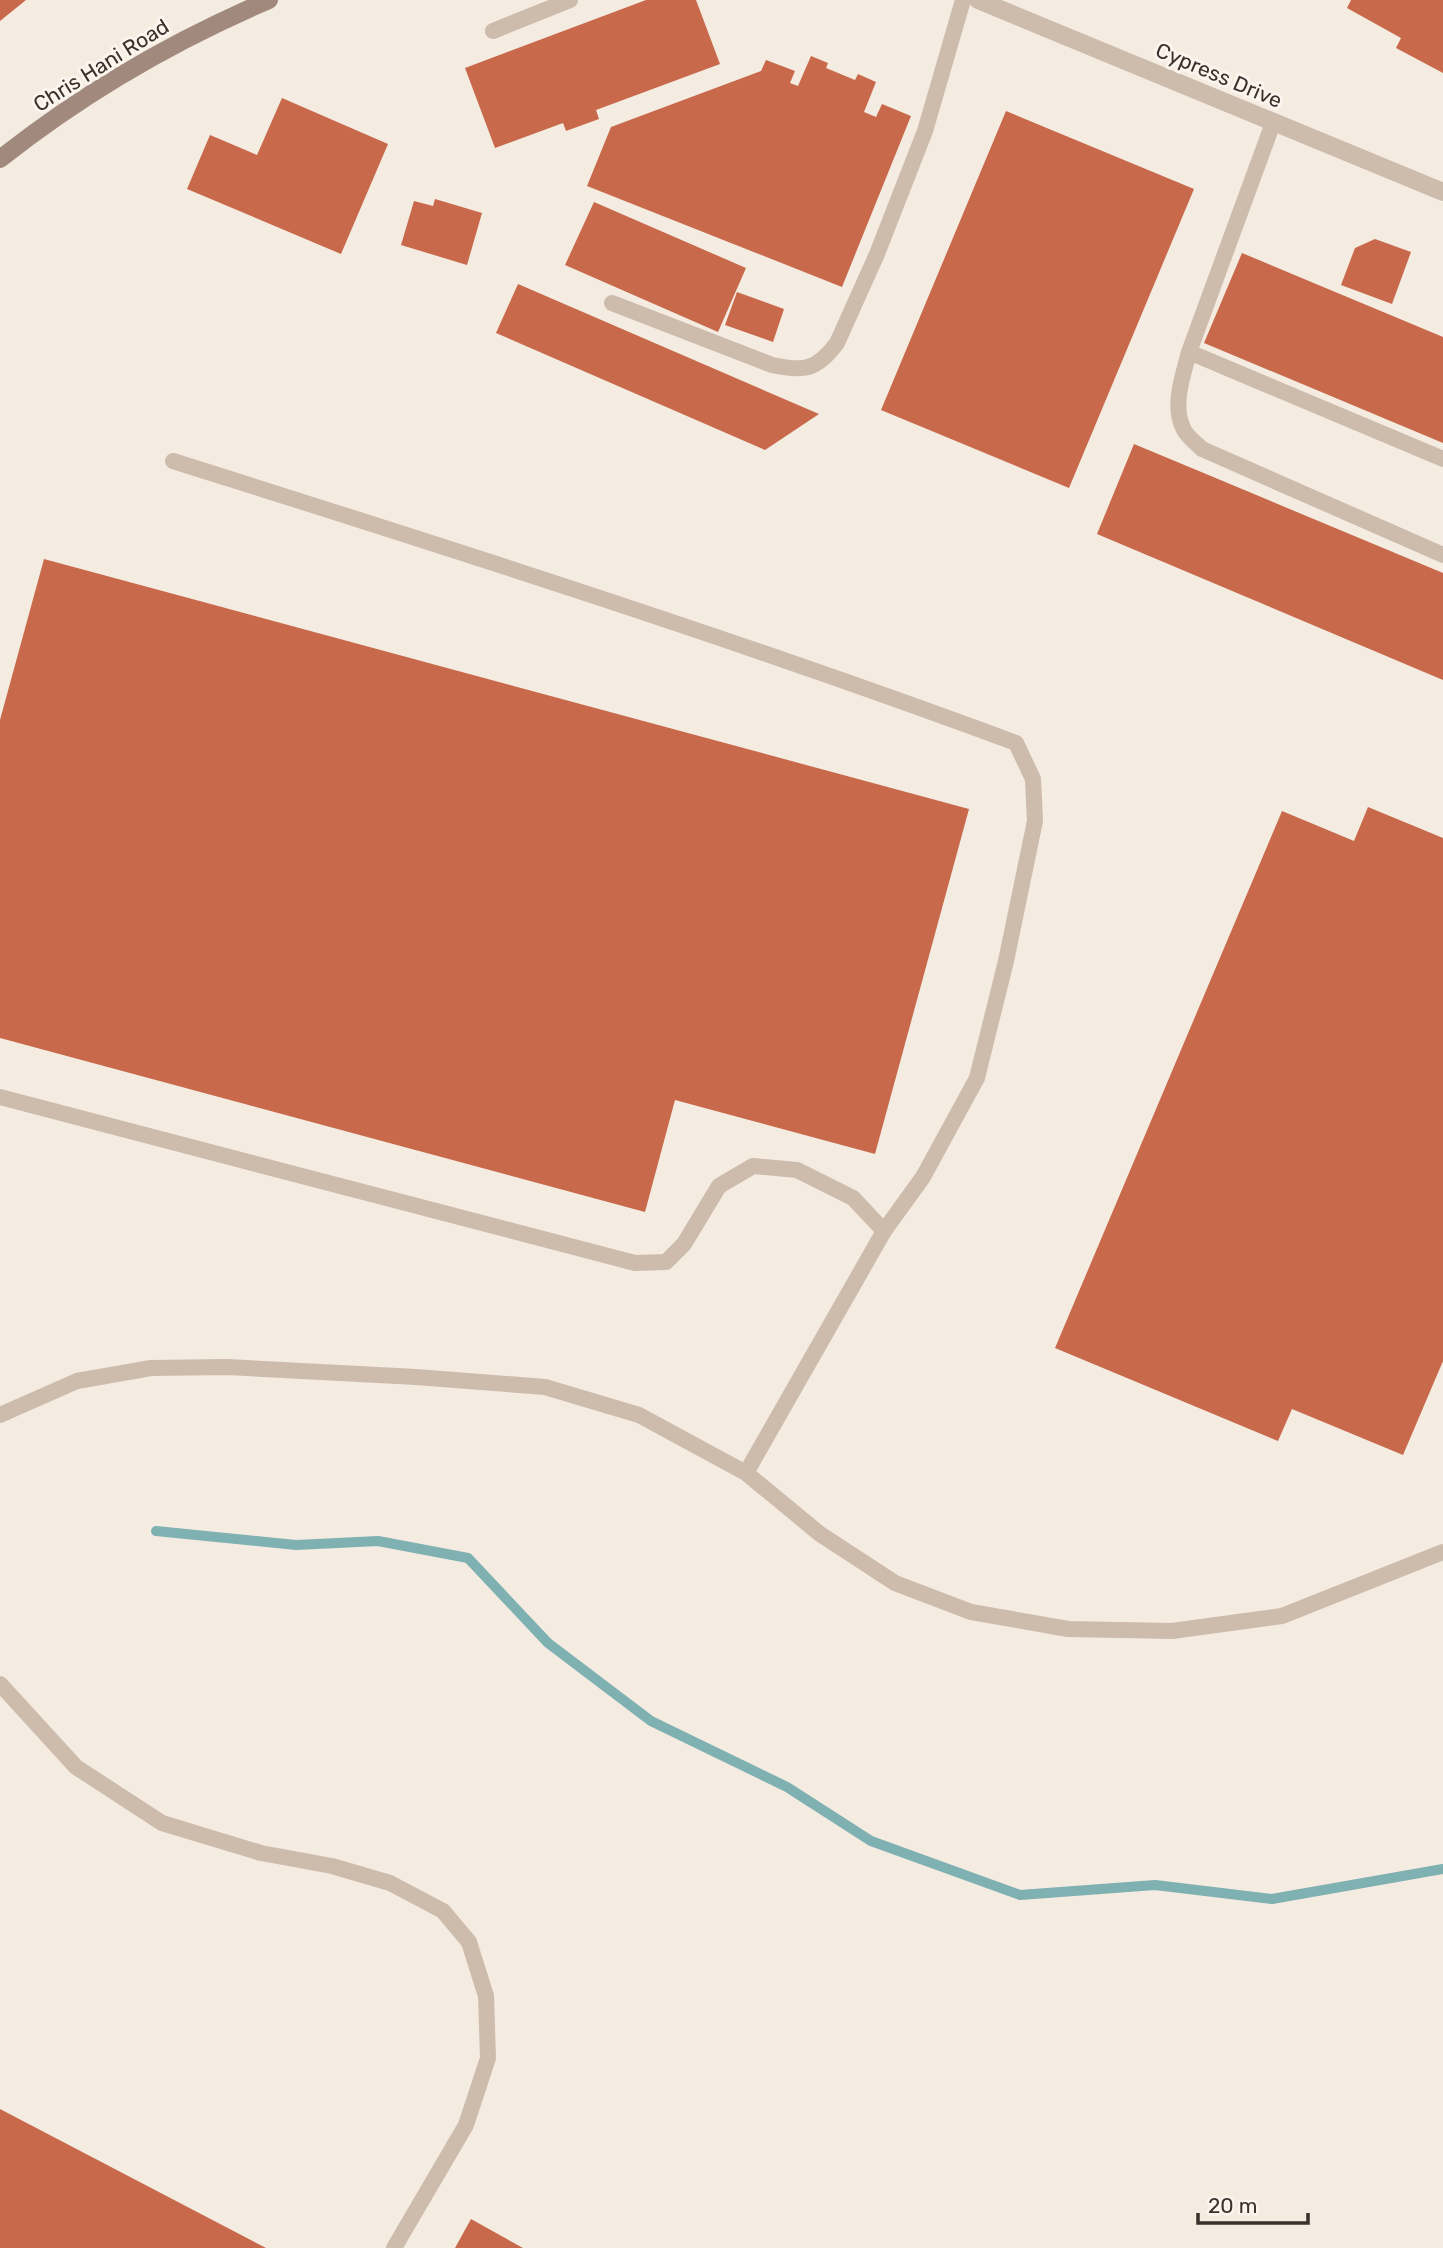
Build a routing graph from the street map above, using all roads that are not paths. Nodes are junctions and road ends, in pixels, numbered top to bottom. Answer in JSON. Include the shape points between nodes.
{"nodes":[{"id":1,"x":269,"y":0,"type":"edge"},
{"id":2,"x":570,"y":0,"type":"edge"},
{"id":3,"x":964,"y":0,"type":"edge"},
{"id":4,"x":978,"y":0,"type":"edge"},
{"id":5,"x":493,"y":32,"type":"dead end"},
{"id":6,"x":1273,"y":123,"type":"junction"},
{"id":7,"x":0,"y":159,"type":"edge"},
{"id":8,"x":1443,"y":192,"type":"edge"},
{"id":9,"x":612,"y":303,"type":"dead end"},
{"id":10,"x":1189,"y":352,"type":"junction"},
{"id":11,"x":1443,"y":459,"type":"edge"},
{"id":12,"x":173,"y":461,"type":"dead end"},
{"id":13,"x":1443,"y":555,"type":"edge"},
{"id":14,"x":0,"y":1097,"type":"edge"},
{"id":15,"x":884,"y":1231,"type":"junction"},
{"id":16,"x":0,"y":1415,"type":"edge"},
{"id":17,"x":746,"y":1473,"type":"junction"},
{"id":18,"x":1443,"y":1552,"type":"edge"},
{"id":19,"x":0,"y":1684,"type":"edge"},
{"id":20,"x":394,"y":2248,"type":"edge"}],
"edges":[{"from":1,"to":7,"type":"street","name":"Chris Hani Road","via":[[206,27],[112,81]]},
{"from":2,"to":5,"type":"lane"},
{"from":3,"to":9,"type":"lane","via":[[925,131],[877,254],[828,355],[798,371],[772,365]]},
{"from":4,"to":6,"type":"street","name":"Cypress Drive"},
{"from":6,"to":8,"type":"street","name":"Cypress Drive"},
{"from":6,"to":10,"type":"lane"},
{"from":10,"to":11,"type":"lane"},
{"from":10,"to":13,"type":"lane","via":[[1178,407],[1183,430],[1202,449]]},
{"from":12,"to":15,"type":"lane","via":[[850,681],[1016,743],[1033,779],[1035,821],[977,1078],[923,1177]]},
{"from":14,"to":15,"type":"lane","via":[[635,1262],[666,1262],[684,1244],[719,1186],[753,1166],[797,1170],[853,1198]]},
{"from":15,"to":17,"type":"lane"},
{"from":16,"to":17,"type":"lane","via":[[77,1381],[150,1368],[227,1367],[545,1387],[639,1415]]},
{"from":17,"to":18,"type":"lane","via":[[820,1534],[895,1583],[971,1612],[1068,1629],[1172,1631],[1283,1616]]},
{"from":19,"to":20,"type":"lane","via":[[76,1767],[162,1823],[261,1853],[390,1883],[443,1910],[469,1942],[486,1996],[488,2058],[466,2126]]}]}
